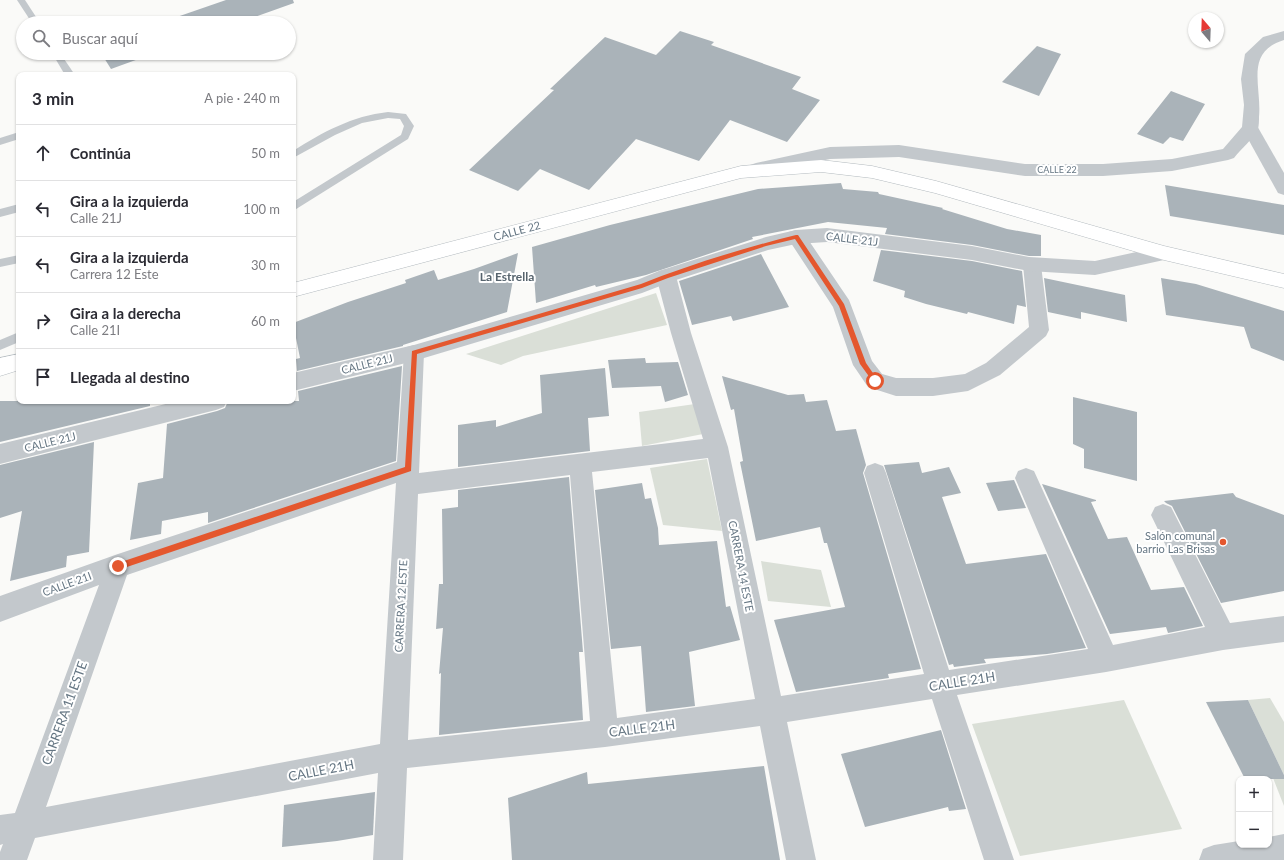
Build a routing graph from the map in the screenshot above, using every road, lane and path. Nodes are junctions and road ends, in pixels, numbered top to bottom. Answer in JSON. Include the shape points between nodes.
{"nodes":[{"id":1,"x":21,"y":0,"type":"edge"},
{"id":2,"x":31,"y":16,"type":"edge"},
{"id":3,"x":1284,"y":35,"type":"edge"},
{"id":4,"x":60,"y":60,"type":"edge"},
{"id":5,"x":68,"y":72,"type":"edge"},
{"id":6,"x":1250,"y":128,"type":"junction"},
{"id":7,"x":16,"y":137,"type":"edge"},
{"id":8,"x":0,"y":142,"type":"edge"},
{"id":9,"x":296,"y":153,"type":"edge"},
{"id":10,"x":741,"y":172,"type":"junction"},
{"id":11,"x":1284,"y":189,"type":"edge"},
{"id":12,"x":296,"y":205,"type":"edge"},
{"id":13,"x":16,"y":209,"type":"edge"},
{"id":14,"x":0,"y":213,"type":"edge"},
{"id":15,"x":796,"y":237,"type":"junction"},
{"id":16,"x":1164,"y":253,"type":"junction"},
{"id":17,"x":16,"y":260,"type":"edge"},
{"id":18,"x":0,"y":263,"type":"edge"},
{"id":19,"x":1032,"y":265,"type":"junction"},
{"id":20,"x":666,"y":276,"type":"junction"},
{"id":21,"x":1284,"y":281,"type":"edge"},
{"id":22,"x":296,"y":289,"type":"edge"},
{"id":23,"x":16,"y":338,"type":"edge"},
{"id":24,"x":0,"y":345,"type":"edge"},
{"id":25,"x":414,"y":353,"type":"junction"},
{"id":26,"x":16,"y":363,"type":"edge"},
{"id":27,"x":0,"y":367,"type":"edge"},
{"id":28,"x":296,"y":381,"type":"edge"},
{"id":29,"x":204,"y":404,"type":"edge"},
{"id":30,"x":717,"y":448,"type":"junction"},
{"id":31,"x":0,"y":454,"type":"edge"},
{"id":32,"x":580,"y":464,"type":"junction"},
{"id":33,"x":875,"y":473,"type":"dead end"},
{"id":34,"x":408,"y":477,"type":"junction"},
{"id":35,"x":1026,"y":478,"type":"dead end"},
{"id":36,"x":1163,"y":515,"type":"dead end"},
{"id":37,"x":118,"y":566,"type":"junction"},
{"id":38,"x":0,"y":609,"type":"edge"},
{"id":39,"x":1284,"y":628,"type":"edge"},
{"id":40,"x":1223,"y":637,"type":"junction"},
{"id":41,"x":1106,"y":659,"type":"junction"},
{"id":42,"x":940,"y":684,"type":"junction"},
{"id":43,"x":770,"y":711,"type":"junction"},
{"id":44,"x":605,"y":733,"type":"junction"},
{"id":45,"x":393,"y":756,"type":"junction"},
{"id":46,"x":12,"y":828,"type":"edge"},
{"id":47,"x":1284,"y":849,"type":"edge"},
{"id":48,"x":12,"y":860,"type":"edge"},
{"id":49,"x":388,"y":860,"type":"edge"},
{"id":50,"x":801,"y":860,"type":"edge"},
{"id":51,"x":999,"y":860,"type":"edge"},
{"id":52,"x":1214,"y":860,"type":"edge"}],
"edges":[{"from":1,"to":2,"type":"lane"},
{"from":3,"to":6,"type":"street","via":[[1268,40],[1253,54],[1249,79],[1252,105]]},
{"from":4,"to":5,"type":"lane"},
{"from":6,"to":10,"type":"street","name":"CALLE 22","via":[[1228,154],[1172,165],[1103,170],[1024,170],[899,151],[830,153]]},
{"from":6,"to":11,"type":"street"},
{"from":7,"to":8,"type":"lane"},
{"from":9,"to":12,"type":"lane","via":[[345,125],[370,116],[402,116],[409,126],[405,137]]},
{"from":10,"to":16,"type":"main road","name":"CALLE 22","via":[[821,166],[872,172],[936,187]]},
{"from":10,"to":22,"type":"main road","name":"CALLE 22"},
{"from":13,"to":14,"type":"lane"},
{"from":15,"to":19,"type":"street","name":"CALLE 21J","via":[[827,235],[972,253]]},
{"from":15,"to":19,"type":"street","via":[[842,306],[863,364],[875,381],[896,387],[933,387],[968,382],[993,369],[1039,330]]},
{"from":15,"to":20,"type":"street","name":"CALLE 21J"},
{"from":16,"to":19,"type":"street","name":"CALLE 21J","via":[[1095,268]]},
{"from":16,"to":21,"type":"main road","name":"CALLE 22"},
{"from":17,"to":18,"type":"lane"},
{"from":20,"to":25,"type":"street","name":"CALLE 21J","via":[[642,286]]},
{"from":20,"to":30,"type":"street","name":"CARRERA 14 ESTE"},
{"from":23,"to":24,"type":"lane"},
{"from":25,"to":28,"type":"street","name":"CALLE 21J"},
{"from":25,"to":34,"type":"street","name":"CARRERA 12 ESTE"},
{"from":26,"to":27,"type":"main road"},
{"from":29,"to":31,"type":"street","name":"CALLE 21J"},
{"from":30,"to":32,"type":"street","name":"CALLE 21I"},
{"from":30,"to":43,"type":"street","name":"CARRERA 14 ESTE"},
{"from":32,"to":34,"type":"street","name":"CALLE 21I"},
{"from":32,"to":44,"type":"street"},
{"from":33,"to":42,"type":"street"},
{"from":34,"to":37,"type":"street","name":"CALLE 21I"},
{"from":34,"to":45,"type":"street","name":"CARRERA 12 ESTE"},
{"from":35,"to":41,"type":"street"},
{"from":36,"to":40,"type":"street"},
{"from":37,"to":38,"type":"street","name":"CALLE 21I"},
{"from":37,"to":46,"type":"street","name":"CARRERA 11 ESTE"},
{"from":39,"to":40,"type":"street","name":"CALLE 21H"},
{"from":40,"to":41,"type":"street","name":"CALLE 21H"},
{"from":41,"to":42,"type":"street","name":"CALLE 21H"},
{"from":42,"to":43,"type":"street","name":"CALLE 21H"},
{"from":42,"to":51,"type":"street"},
{"from":43,"to":44,"type":"street","name":"CALLE 21H"},
{"from":43,"to":50,"type":"street","name":"CARRERA 14 ESTE"},
{"from":44,"to":45,"type":"street","name":"CALLE 21H"},
{"from":45,"to":46,"type":"street","name":"CALLE 21H"},
{"from":45,"to":49,"type":"street","name":"CARRERA 12 ESTE"},
{"from":46,"to":48,"type":"street","name":"CARRERA 11 ESTE"},
{"from":47,"to":52,"type":"street"}]}
